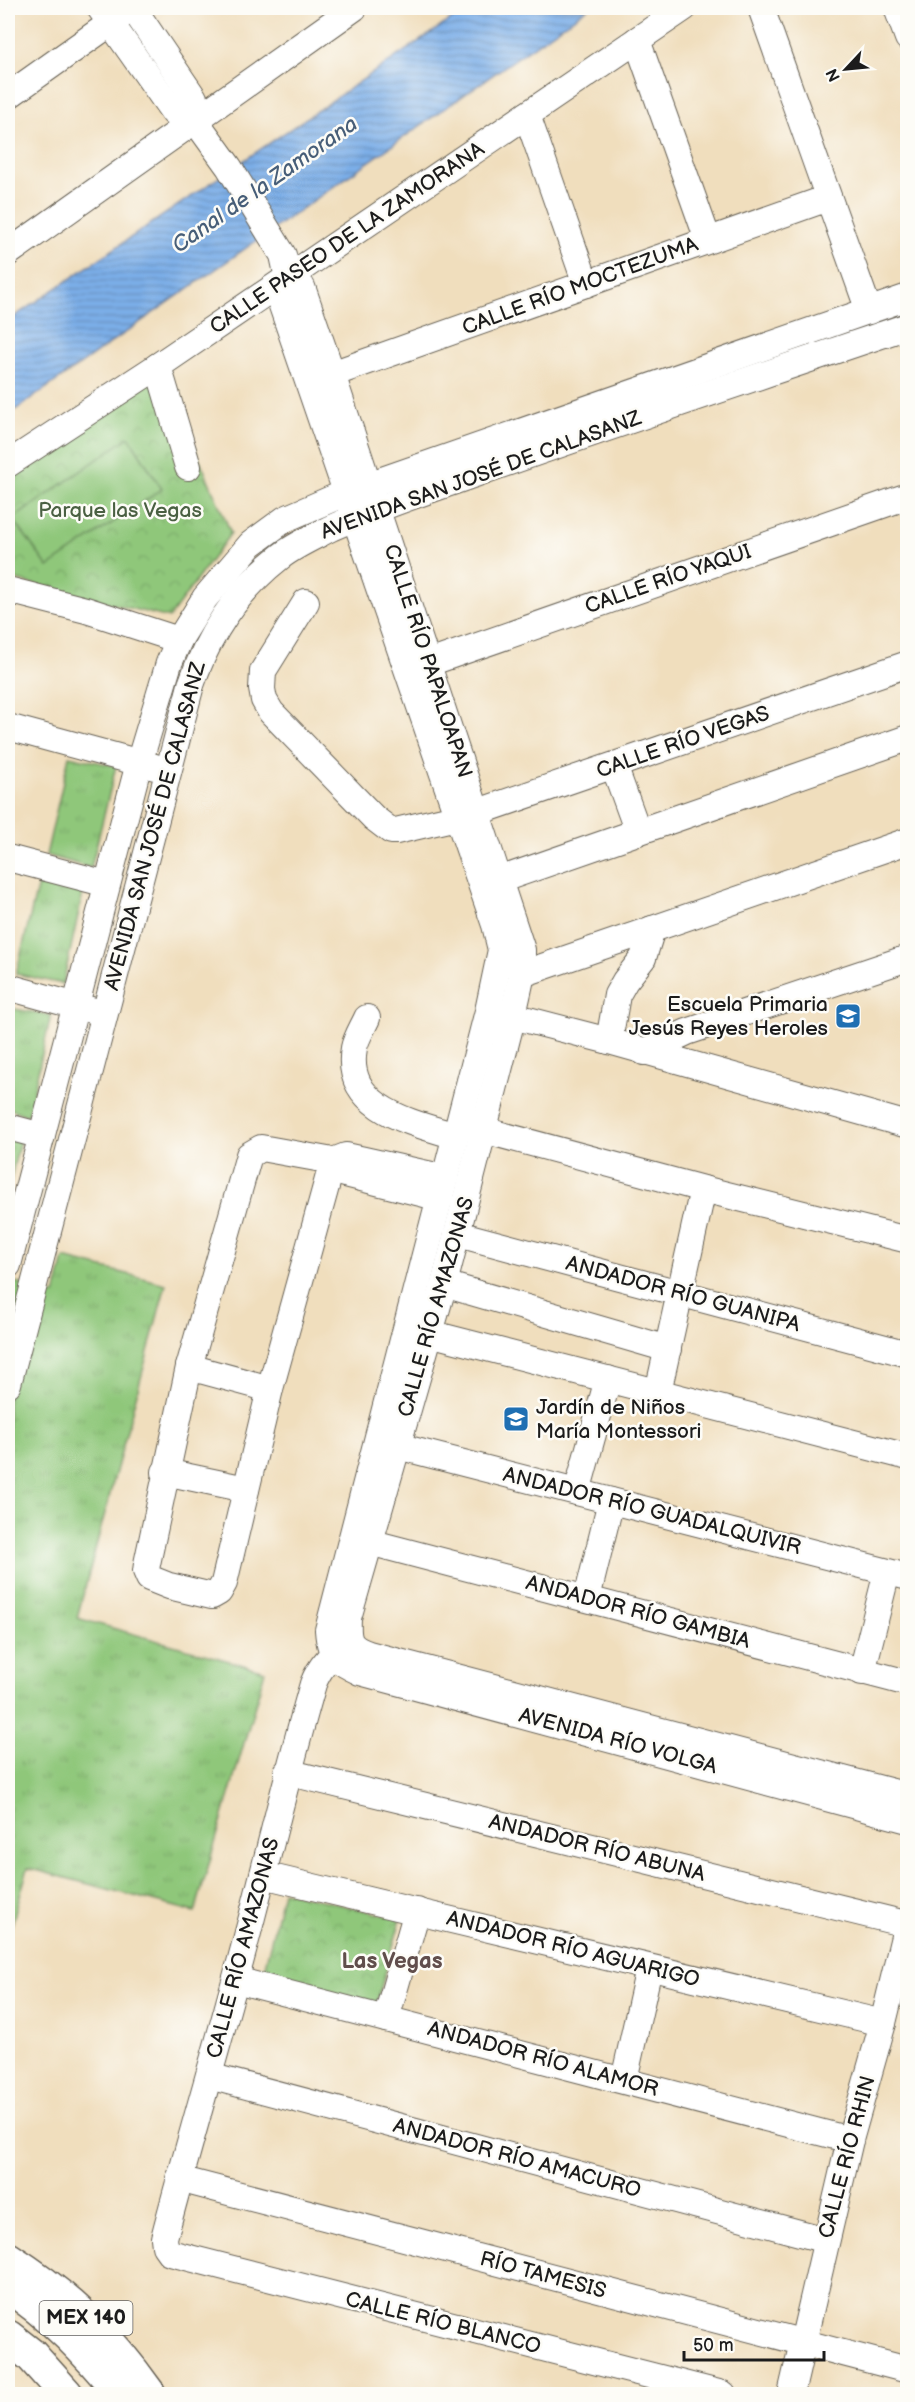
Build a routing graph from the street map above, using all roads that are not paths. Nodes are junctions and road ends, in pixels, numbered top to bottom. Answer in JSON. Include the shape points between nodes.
{"nodes":[{"id":1,"x":132,"y":8,"type":"edge"},
{"id":2,"x":354,"y":8,"type":"edge"},
{"id":3,"x":684,"y":8,"type":"edge"},
{"id":4,"x":761,"y":8,"type":"edge"},
{"id":5,"x":897,"y":8,"type":"edge"},
{"id":6,"x":106,"y":15,"type":"edge"},
{"id":7,"x":908,"y":38,"type":"edge"},
{"id":8,"x":637,"y":40,"type":"junction"},
{"id":9,"x":8,"y":96,"type":"edge"},
{"id":10,"x":527,"y":115,"type":"junction"},
{"id":11,"x":195,"y":120,"type":"junction"},
{"id":12,"x":828,"y":198,"type":"junction"},
{"id":13,"x":708,"y":240,"type":"junction"},
{"id":14,"x":8,"y":253,"type":"edge"},
{"id":15,"x":288,"y":278,"type":"junction"},
{"id":16,"x":586,"y":284,"type":"junction"},
{"id":17,"x":908,"y":297,"type":"edge"},
{"id":18,"x":869,"y":311,"type":"junction"},
{"id":19,"x":908,"y":326,"type":"edge"},
{"id":20,"x":158,"y":366,"type":"junction"},
{"id":21,"x":332,"y":374,"type":"junction"},
{"id":22,"x":8,"y":464,"type":"edge"},
{"id":23,"x":188,"y":467,"type":"dead end"},
{"id":24,"x":370,"y":483,"type":"junction"},
{"id":25,"x":345,"y":493,"type":"junction"},
{"id":26,"x":908,"y":496,"type":"edge"},
{"id":27,"x":378,"y":509,"type":"junction"},
{"id":28,"x":353,"y":518,"type":"junction"},
{"id":29,"x":8,"y":590,"type":"edge"},
{"id":30,"x":306,"y":602,"type":"dead end"},
{"id":31,"x":179,"y":640,"type":"junction"},
{"id":32,"x":429,"y":663,"type":"junction"},
{"id":33,"x":908,"y":664,"type":"edge"},
{"id":34,"x":8,"y":728,"type":"edge"},
{"id":35,"x":908,"y":738,"type":"edge"},
{"id":36,"x":139,"y":763,"type":"junction"},
{"id":37,"x":614,"y":766,"type":"junction"},
{"id":38,"x":167,"y":770,"type":"junction"},
{"id":39,"x":468,"y":815,"type":"junction"},
{"id":40,"x":638,"y":832,"type":"junction"},
{"id":41,"x":908,"y":841,"type":"edge"},
{"id":42,"x":8,"y":858,"type":"edge"},
{"id":43,"x":491,"y":883,"type":"junction"},
{"id":44,"x":107,"y":884,"type":"junction"},
{"id":45,"x":652,"y":929,"type":"junction"},
{"id":46,"x":515,"y":958,"type":"junction"},
{"id":47,"x":908,"y":958,"type":"edge"},
{"id":48,"x":8,"y":987,"type":"edge"},
{"id":49,"x":76,"y":1005,"type":"junction"},
{"id":50,"x":488,"y":1011,"type":"junction"},
{"id":51,"x":104,"y":1014,"type":"junction"},
{"id":52,"x":513,"y":1015,"type":"junction"},
{"id":53,"x":367,"y":1018,"type":"dead end"},
{"id":54,"x":609,"y":1041,"type":"junction"},
{"id":55,"x":644,"y":1052,"type":"junction"},
{"id":56,"x":908,"y":1125,"type":"edge"},
{"id":57,"x":8,"y":1127,"type":"edge"},
{"id":58,"x":458,"y":1130,"type":"junction"},
{"id":59,"x":484,"y":1131,"type":"junction"},
{"id":60,"x":42,"y":1136,"type":"junction"},
{"id":61,"x":333,"y":1161,"type":"junction"},
{"id":62,"x":442,"y":1188,"type":"junction"},
{"id":63,"x":703,"y":1189,"type":"junction"},
{"id":64,"x":458,"y":1234,"type":"junction"},
{"id":65,"x":908,"y":1240,"type":"edge"},
{"id":66,"x":8,"y":1262,"type":"edge"},
{"id":67,"x":38,"y":1268,"type":"junction"},
{"id":68,"x":444,"y":1284,"type":"junction"},
{"id":69,"x":681,"y":1294,"type":"junction"},
{"id":70,"x":429,"y":1333,"type":"junction"},
{"id":71,"x":668,"y":1349,"type":"junction"},
{"id":72,"x":908,"y":1354,"type":"edge"},
{"id":73,"x":410,"y":1361,"type":"junction"},
{"id":74,"x":189,"y":1367,"type":"junction"},
{"id":75,"x":608,"y":1379,"type":"junction"},
{"id":76,"x":8,"y":1384,"type":"edge"},
{"id":77,"x":270,"y":1389,"type":"junction"},
{"id":78,"x":658,"y":1392,"type":"junction"},
{"id":79,"x":397,"y":1446,"type":"junction"},
{"id":80,"x":908,"y":1457,"type":"edge"},
{"id":81,"x":165,"y":1472,"type":"junction"},
{"id":82,"x":246,"y":1489,"type":"junction"},
{"id":83,"x":577,"y":1492,"type":"junction"},
{"id":84,"x":611,"y":1501,"type":"junction"},
{"id":85,"x":369,"y":1542,"type":"junction"},
{"id":86,"x":897,"y":1574,"type":"edge"},
{"id":87,"x":587,"y":1598,"type":"junction"},
{"id":88,"x":341,"y":1648,"type":"junction"},
{"id":89,"x":862,"y":1672,"type":"junction"},
{"id":90,"x":908,"y":1683,"type":"edge"},
{"id":91,"x":287,"y":1772,"type":"junction"},
{"id":92,"x":908,"y":1796,"type":"edge"},
{"id":93,"x":908,"y":1820,"type":"edge"},
{"id":94,"x":264,"y":1875,"type":"junction"},
{"id":95,"x":417,"y":1911,"type":"junction"},
{"id":96,"x":907,"y":1922,"type":"edge"},
{"id":97,"x":649,"y":1968,"type":"junction"},
{"id":98,"x":236,"y":1980,"type":"junction"},
{"id":99,"x":386,"y":2019,"type":"junction"},
{"id":100,"x":883,"y":2023,"type":"junction"},
{"id":101,"x":209,"y":2076,"type":"junction"},
{"id":102,"x":624,"y":2080,"type":"junction"},
{"id":103,"x":849,"y":2140,"type":"junction"},
{"id":104,"x":179,"y":2179,"type":"junction"},
{"id":105,"x":826,"y":2240,"type":"junction"},
{"id":106,"x":165,"y":2246,"type":"joint"},
{"id":107,"x":10,"y":2302,"type":"edge"},
{"id":108,"x":802,"y":2343,"type":"junction"},
{"id":109,"x":908,"y":2370,"type":"edge"},
{"id":110,"x":66,"y":2394,"type":"edge"},
{"id":111,"x":95,"y":2394,"type":"edge"},
{"id":112,"x":122,"y":2394,"type":"edge"},
{"id":113,"x":149,"y":2394,"type":"edge"},
{"id":114,"x":723,"y":2394,"type":"edge"},
{"id":115,"x":790,"y":2394,"type":"edge"}],
"edges":[{"from":1,"to":6,"type":"street"},
{"from":1,"to":11,"type":"street","name":"CALLE RÍO PAPALOAPAN","via":[[194,98]]},
{"from":2,"to":11,"type":"street"},
{"from":3,"to":8,"type":"street","name":"CALLE PASEO DE LA ZAMORANA"},
{"from":4,"to":12,"type":"street"},
{"from":5,"to":7,"type":"street"},
{"from":6,"to":9,"type":"street"},
{"from":6,"to":11,"type":"street","name":"CALLE RÍO PAPALOAPAN","via":[[174,113]]},
{"from":8,"to":10,"type":"street","name":"CALLE PASEO DE LA ZAMORANA"},
{"from":8,"to":13,"type":"street"},
{"from":10,"to":15,"type":"street","name":"CALLE PASEO DE LA ZAMORANA"},
{"from":10,"to":16,"type":"street"},
{"from":11,"to":14,"type":"street"},
{"from":11,"to":15,"type":"street","name":"CALLE RÍO PAPALOAPAN","via":[[272,234],[284,255]]},
{"from":12,"to":13,"type":"street","name":"CALLE RÍO MOCTEZUMA"},
{"from":12,"to":18,"type":"street"},
{"from":13,"to":16,"type":"street","name":"CALLE RÍO MOCTEZUMA"},
{"from":15,"to":20,"type":"street","name":"CALLE PASEO DE LA ZAMORANA"},
{"from":15,"to":21,"type":"street","name":"CALLE RÍO PAPALOAPAN","via":[[302,287]]},
{"from":15,"to":25,"type":"street","name":"CALLE RÍO PAPALOAPAN","via":[[279,297]]},
{"from":16,"to":21,"type":"street","name":"CALLE RÍO MOCTEZUMA"},
{"from":17,"to":18,"type":"street","name":"AVENIDA SAN JOSÉ DE CALASANZ"},
{"from":18,"to":24,"type":"street","name":"AVENIDA SAN JOSÉ DE CALASANZ"},
{"from":19,"to":27,"type":"street","name":"AVENIDA SAN JOSÉ DE CALASANZ"},
{"from":20,"to":22,"type":"street","name":"CALLE PASEO DE LA ZAMORANA"},
{"from":20,"to":23,"type":"street"},
{"from":21,"to":24,"type":"street","name":"CALLE RÍO PAPALOAPAN"},
{"from":24,"to":25,"type":"street","name":"AVENIDA SAN JOSÉ DE CALASANZ"},
{"from":24,"to":27,"type":"street","name":"CALLE RÍO PAPALOAPAN"},
{"from":25,"to":28,"type":"street","name":"CALLE RÍO PAPALOAPAN"},
{"from":25,"to":31,"type":"street","name":"AVENIDA SAN JOSÉ DE CALASANZ","via":[[285,519],[251,544],[205,598]]},
{"from":26,"to":32,"type":"street","name":"CALLE RÍO YAQUI"},
{"from":27,"to":28,"type":"street","name":"AVENIDA SAN JOSÉ DE CALASANZ"},
{"from":27,"to":32,"type":"street","name":"CALLE RÍO PAPALOAPAN"},
{"from":28,"to":38,"type":"street","name":"AVENIDA SAN JOSÉ DE CALASANZ","via":[[280,556],[231,607],[199,662]]},
{"from":28,"to":39,"type":"street","name":"CALLE RÍO PAPALOAPAN"},
{"from":29,"to":31,"type":"street"},
{"from":30,"to":39,"type":"street","name":"CALLE RÍO VEGAS","via":[[263,671],[264,700],[271,712],[391,831]]},
{"from":31,"to":36,"type":"street","name":"AVENIDA SAN JOSÉ DE CALASANZ"},
{"from":32,"to":39,"type":"street","name":"CALLE RÍO PAPALOAPAN"},
{"from":33,"to":37,"type":"street","name":"CALLE RÍO VEGAS"},
{"from":34,"to":36,"type":"street"},
{"from":35,"to":40,"type":"street"},
{"from":36,"to":38,"type":"street"},
{"from":36,"to":44,"type":"street","name":"AVENIDA SAN JOSÉ DE CALASANZ"},
{"from":37,"to":39,"type":"street","name":"CALLE RÍO VEGAS"},
{"from":37,"to":40,"type":"street"},
{"from":38,"to":51,"type":"street","name":"AVENIDA SAN JOSÉ DE CALASANZ"},
{"from":39,"to":43,"type":"street","name":"CALLE RÍO PAPALOAPAN"},
{"from":40,"to":43,"type":"street"},
{"from":41,"to":45,"type":"street"},
{"from":42,"to":44,"type":"street"},
{"from":43,"to":46,"type":"street","name":"CALLE RÍO PAPALOAPAN","via":[[495,925]]},
{"from":44,"to":49,"type":"street","name":"AVENIDA SAN JOSÉ DE CALASANZ"},
{"from":45,"to":46,"type":"street"},
{"from":45,"to":54,"type":"street","via":[[643,958],[617,995]]},
{"from":46,"to":50,"type":"street","name":"CALLE RÍO AMAZONAS"},
{"from":46,"to":52,"type":"street","name":"CALLE RÍO AMAZONAS"},
{"from":47,"to":55,"type":"street","via":[[687,1032]]},
{"from":48,"to":49,"type":"street"},
{"from":49,"to":51,"type":"street"},
{"from":49,"to":60,"type":"street","name":"AVENIDA SAN JOSÉ DE CALASANZ"},
{"from":50,"to":52,"type":"street"},
{"from":50,"to":58,"type":"street","name":"CALLE RÍO AMAZONAS"},
{"from":51,"to":67,"type":"street","name":"AVENIDA SAN JOSÉ DE CALASANZ"},
{"from":52,"to":54,"type":"street"},
{"from":52,"to":59,"type":"street","name":"CALLE RÍO AMAZONAS"},
{"from":53,"to":58,"type":"street","via":[[354,1047],[353,1070],[362,1090],[380,1107],[405,1120]]},
{"from":54,"to":55,"type":"street"},
{"from":55,"to":56,"type":"street"},
{"from":57,"to":60,"type":"street"},
{"from":58,"to":59,"type":"street"},
{"from":58,"to":62,"type":"street","name":"CALLE RÍO AMAZONAS"},
{"from":59,"to":63,"type":"street"},
{"from":59,"to":64,"type":"street","name":"CALLE RÍO AMAZONAS"},
{"from":60,"to":66,"type":"street","name":"AVENIDA SAN JOSÉ DE CALASANZ"},
{"from":61,"to":62,"type":"street","via":[[346,1156]]},
{"from":61,"to":74,"type":"street","via":[[261,1148],[249,1155]]},
{"from":61,"to":77,"type":"street"},
{"from":62,"to":73,"type":"street","name":"CALLE RÍO AMAZONAS"},
{"from":63,"to":65,"type":"street"},
{"from":63,"to":69,"type":"street"},
{"from":64,"to":68,"type":"street","name":"CALLE RÍO AMAZONAS"},
{"from":64,"to":69,"type":"street","name":"ANDADOR RÍO GUANIPA"},
{"from":66,"to":67,"type":"street"},
{"from":67,"to":76,"type":"street","name":"AVENIDA SAN JOSÉ DE CALASANZ"},
{"from":68,"to":70,"type":"street","name":"CALLE RÍO AMAZONAS"},
{"from":68,"to":71,"type":"street"},
{"from":69,"to":71,"type":"street"},
{"from":69,"to":72,"type":"street","name":"ANDADOR RÍO GUANIPA"},
{"from":70,"to":73,"type":"street","name":"CALLE RÍO AMAZONAS"},
{"from":70,"to":75,"type":"street"},
{"from":71,"to":78,"type":"street"},
{"from":73,"to":79,"type":"street","name":"CALLE RÍO AMAZONAS"},
{"from":73,"to":88,"type":"street","name":"CALLE RÍO AMAZONAS","via":[[328,1630]]},
{"from":74,"to":77,"type":"street"},
{"from":74,"to":81,"type":"street"},
{"from":75,"to":78,"type":"street"},
{"from":75,"to":83,"type":"street"},
{"from":77,"to":82,"type":"street"},
{"from":78,"to":80,"type":"street"},
{"from":79,"to":83,"type":"street","name":"ANDADOR RÍO GUADALQUIVIR"},
{"from":79,"to":85,"type":"street","name":"CALLE RÍO AMAZONAS"},
{"from":81,"to":82,"type":"street"},
{"from":81,"to":82,"type":"street","via":[[146,1571],[149,1578],[169,1586],[212,1596],[224,1583]]},
{"from":83,"to":84,"type":"street","name":"ANDADOR RÍO GUADALQUIVIR"},
{"from":84,"to":86,"type":"street","name":"ANDADOR RÍO GUADALQUIVIR"},
{"from":84,"to":87,"type":"street"},
{"from":85,"to":87,"type":"street","name":"ANDADOR RÍO GAMBIA"},
{"from":85,"to":88,"type":"street","name":"CALLE RÍO AMAZONAS"},
{"from":86,"to":89,"type":"street"},
{"from":87,"to":89,"type":"street","name":"ANDADOR RÍO GAMBIA"},
{"from":88,"to":91,"type":"street","name":"CALLE RÍO AMAZONAS","via":[[318,1670]]},
{"from":88,"to":92,"type":"street","name":"AVENIDA RÍO VOLGA"},
{"from":88,"to":93,"type":"street","name":"AVENIDA RÍO VOLGA","via":[[339,1662],[360,1672]]},
{"from":89,"to":90,"type":"street","name":"ANDADOR RÍO GAMBIA"},
{"from":91,"to":94,"type":"street","name":"CALLE RÍO AMAZONAS"},
{"from":91,"to":96,"type":"street","name":"ANDADOR RÍO ABUNA"},
{"from":94,"to":95,"type":"street","name":"ANDADOR RÍO AGUARIGO"},
{"from":94,"to":98,"type":"street","name":"CALLE RÍO AMAZONAS"},
{"from":95,"to":97,"type":"street","name":"ANDADOR RÍO AGUARIGO"},
{"from":95,"to":99,"type":"street"},
{"from":96,"to":100,"type":"street","name":"CALLE RÍO RHIN"},
{"from":97,"to":100,"type":"street","name":"ANDADOR RÍO AGUARIGO"},
{"from":97,"to":102,"type":"street"},
{"from":98,"to":99,"type":"street","name":"ANDADOR RÍO ALAMOR"},
{"from":98,"to":101,"type":"street","name":"CALLE RÍO AMAZONAS"},
{"from":99,"to":102,"type":"street","name":"ANDADOR RÍO ALAMOR"},
{"from":100,"to":103,"type":"street","name":"CALLE RÍO RHIN"},
{"from":101,"to":104,"type":"street","name":"CALLE RÍO AMAZONAS"},
{"from":101,"to":105,"type":"street","name":"ANDADOR RÍO AMACURO"},
{"from":102,"to":103,"type":"street","name":"ANDADOR RÍO ALAMOR"},
{"from":103,"to":105,"type":"street","name":"CALLE RÍO RHIN"},
{"from":104,"to":106,"type":"street","name":"CALLE RÍO AMAZONAS"},
{"from":104,"to":108,"type":"street","name":"RÍO TAMESIS"},
{"from":105,"to":108,"type":"street","name":"CALLE RÍO RHIN"},
{"from":106,"to":114,"type":"street","name":"CALLE RÍO BLANCO","via":[[170,2253]]},
{"from":107,"to":110,"type":"main road","number":"MEX 140","via":[[31,2355]]},
{"from":107,"to":111,"type":"main road","number":"MEX 140"},
{"from":107,"to":112,"type":"main road","number":"MEX 140","via":[[66,2333]]},
{"from":107,"to":113,"type":"main road","number":"MEX 140","via":[[34,2276],[83,2315],[121,2355]]},
{"from":108,"to":109,"type":"street","name":"RÍO TAMESIS"},
{"from":108,"to":115,"type":"street","name":"CALLE RÍO RHIN"}]}
